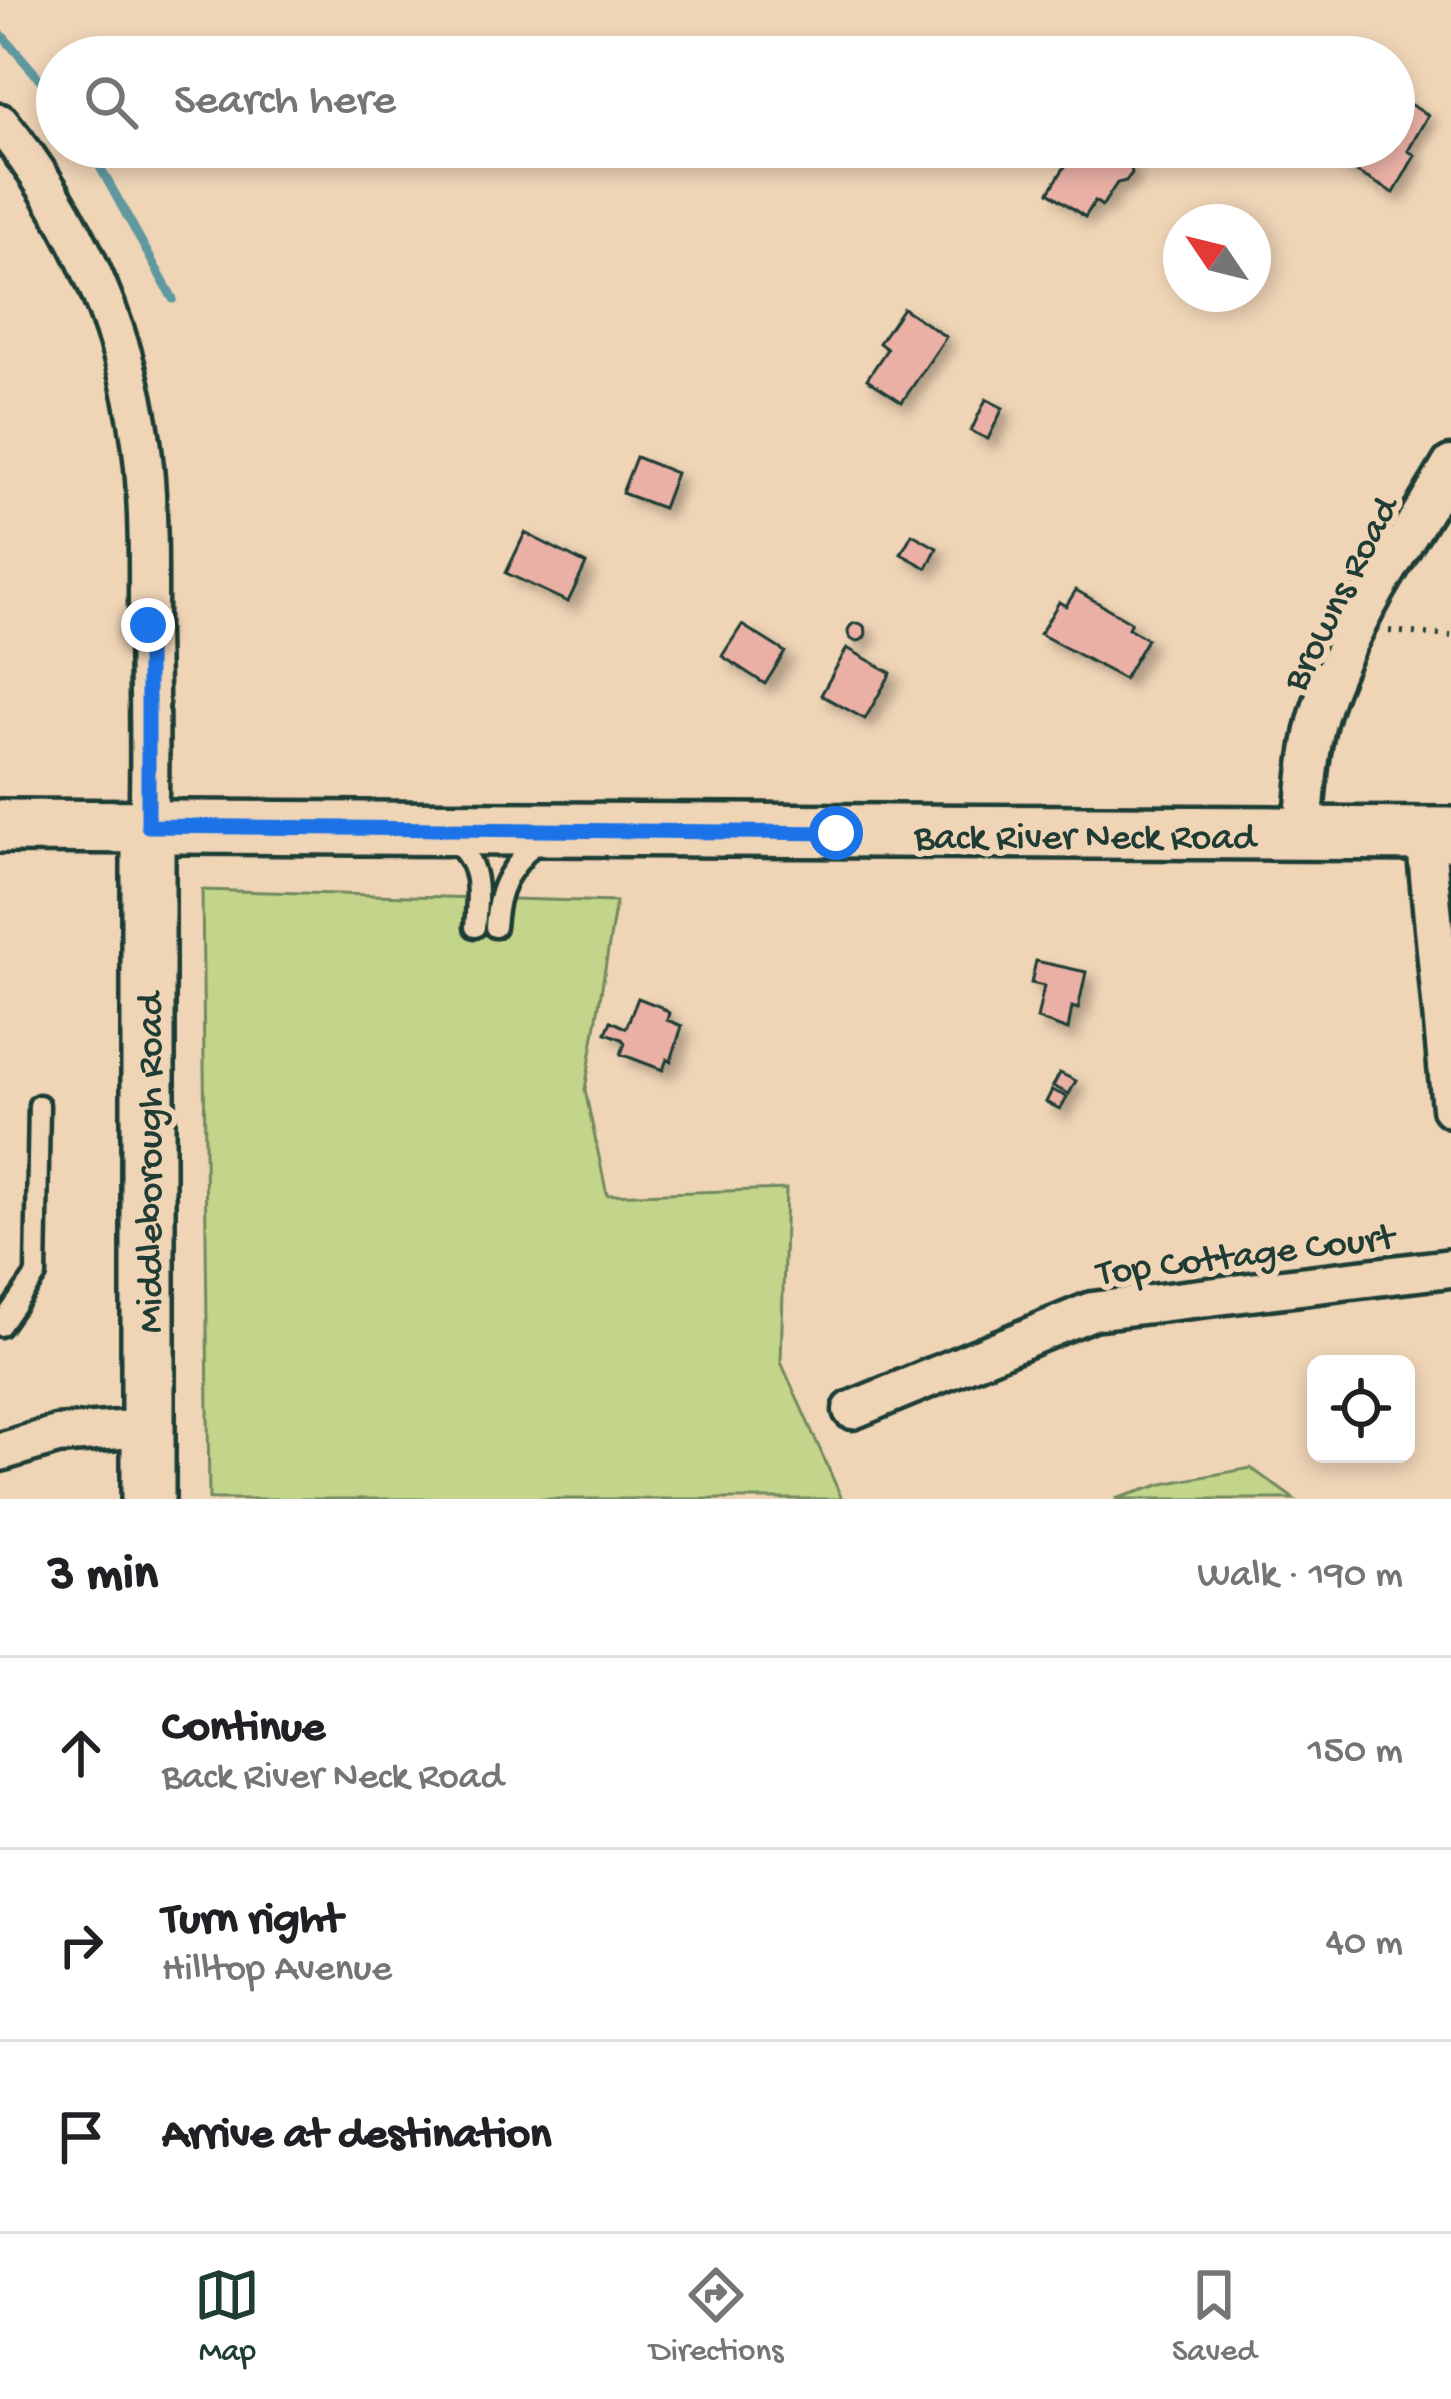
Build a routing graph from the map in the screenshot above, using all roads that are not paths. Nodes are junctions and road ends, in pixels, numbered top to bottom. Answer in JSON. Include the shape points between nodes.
{"nodes":[{"id":1,"x":0,"y":123,"type":"edge"},
{"id":2,"x":1451,"y":465,"type":"edge"},
{"id":3,"x":0,"y":826,"type":"edge"},
{"id":4,"x":148,"y":826,"type":"junction"},
{"id":5,"x":548,"y":828,"type":"junction"},
{"id":6,"x":439,"y":830,"type":"junction"},
{"id":7,"x":1304,"y":833,"type":"junction"},
{"id":8,"x":1438,"y":833,"type":"edge"},
{"id":9,"x":39,"y":1105,"type":"dead end"},
{"id":10,"x":1451,"y":1108,"type":"edge"},
{"id":11,"x":1451,"y":1268,"type":"edge"},
{"id":12,"x":0,"y":1325,"type":"edge"},
{"id":13,"x":852,"y":1410,"type":"dead end"},
{"id":14,"x":145,"y":1427,"type":"junction"},
{"id":15,"x":0,"y":1451,"type":"edge"},
{"id":16,"x":148,"y":1499,"type":"edge"}],
"edges":[{"from":1,"to":4,"type":"street","via":[[56,202],[86,262],[134,402],[148,526]]},
{"from":2,"to":7,"type":"street","name":"Browns Road","via":[[1358,628],[1318,719]]},
{"from":3,"to":4,"type":"street","name":"Back River Neck Road"},
{"from":4,"to":6,"type":"street","name":"Back River Neck Road"},
{"from":4,"to":14,"type":"street","name":"Middleborough Road"},
{"from":5,"to":6,"type":"street","name":"Back River Neck Road"},
{"from":5,"to":6,"type":"lane","via":[[504,880],[485,927],[475,868]]},
{"from":5,"to":7,"type":"street","name":"Back River Neck Road"},
{"from":7,"to":8,"type":"street","name":"Back River Neck Road"},
{"from":8,"to":10,"type":"street"},
{"from":9,"to":12,"type":"lane","via":[[36,1275]]},
{"from":11,"to":13,"type":"street","name":"Top Cottage Court","via":[[1091,1311]]},
{"from":14,"to":15,"type":"street","via":[[57,1435]]},
{"from":14,"to":16,"type":"street","name":"Middleborough Road"}]}
